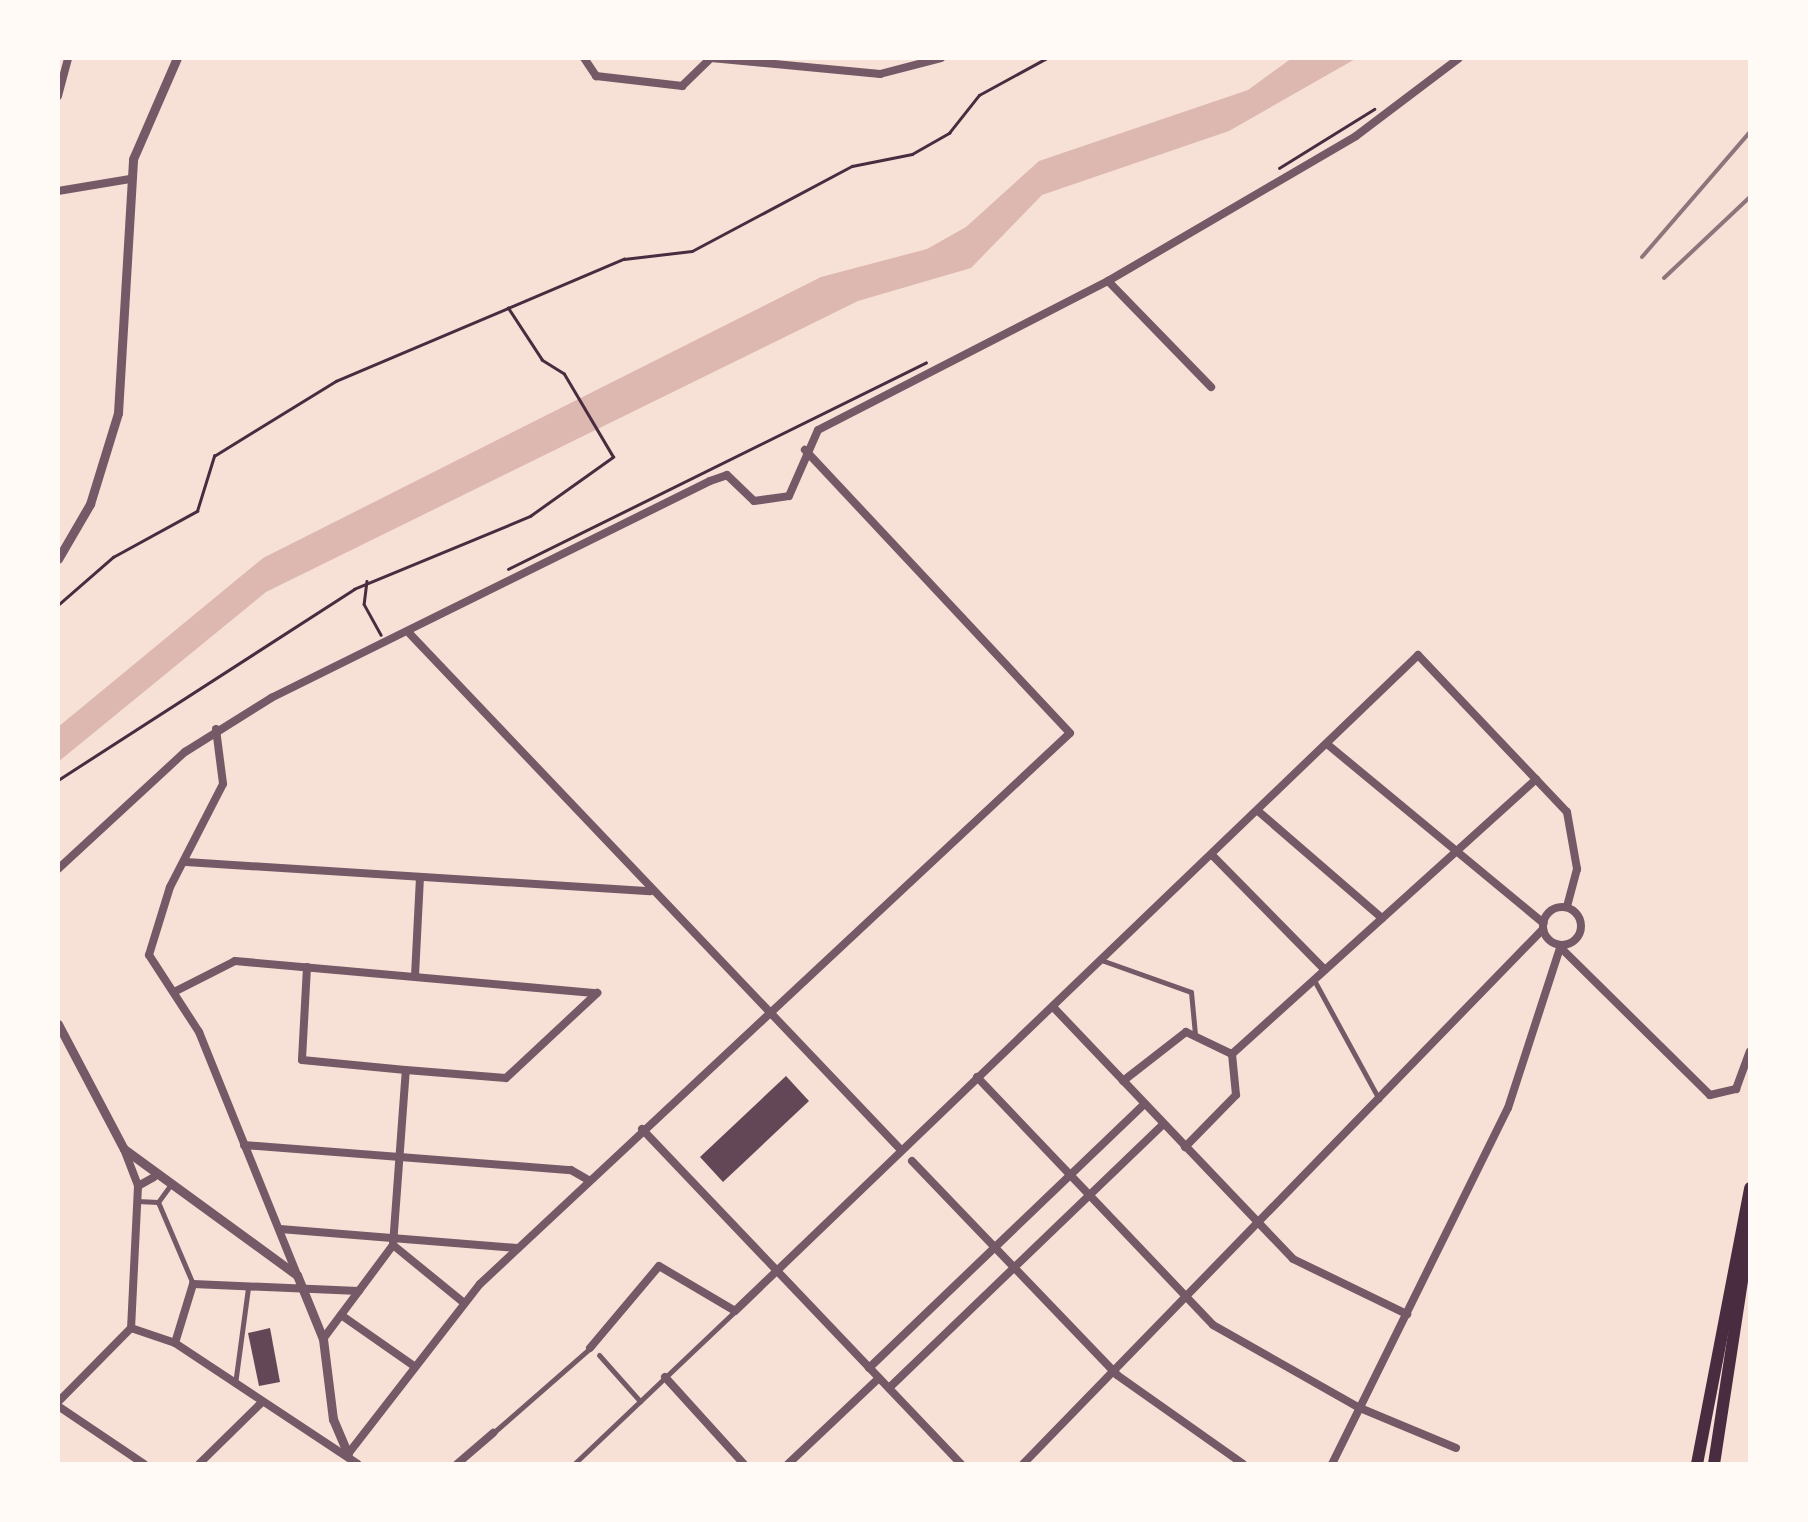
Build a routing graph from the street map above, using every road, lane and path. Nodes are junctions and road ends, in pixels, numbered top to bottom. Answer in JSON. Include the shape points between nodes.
{"nodes":[{"id":1,"x":68,"y":58,"type":"edge"},
{"id":2,"x":178,"y":58,"type":"edge"},
{"id":3,"x":584,"y":58,"type":"edge"},
{"id":4,"x":711,"y":58,"type":"edge"},
{"id":5,"x":941,"y":58,"type":"edge"},
{"id":6,"x":1047,"y":58,"type":"edge"},
{"id":7,"x":1458,"y":58,"type":"edge"},
{"id":8,"x":58,"y":96,"type":"edge"},
{"id":9,"x":1387,"y":101,"type":"dead end"},
{"id":10,"x":1275,"y":171,"type":"dead end"},
{"id":11,"x":130,"y":180,"type":"junction"},
{"id":12,"x":58,"y":191,"type":"edge"},
{"id":13,"x":1108,"y":281,"type":"junction"},
{"id":14,"x":508,"y":308,"type":"junction"},
{"id":15,"x":937,"y":357,"type":"dead end"},
{"id":16,"x":1210,"y":387,"type":"dead end"},
{"id":17,"x":805,"y":450,"type":"junction"},
{"id":18,"x":58,"y":559,"type":"edge"},
{"id":19,"x":498,"y":574,"type":"dead end"},
{"id":20,"x":367,"y":581,"type":"junction"},
{"id":21,"x":58,"y":605,"type":"edge"},
{"id":22,"x":397,"y":626,"type":"dead end"},
{"id":23,"x":410,"y":634,"type":"junction"},
{"id":24,"x":216,"y":729,"type":"junction"},
{"id":25,"x":1326,"y":744,"type":"junction"},
{"id":26,"x":1536,"y":779,"type":"junction"},
{"id":27,"x":58,"y":780,"type":"edge"},
{"id":28,"x":1258,"y":811,"type":"junction"},
{"id":29,"x":1454,"y":852,"type":"junction"},
{"id":30,"x":1212,"y":855,"type":"junction"},
{"id":31,"x":186,"y":862,"type":"junction"},
{"id":32,"x":58,"y":869,"type":"edge"},
{"id":33,"x":420,"y":878,"type":"junction"},
{"id":34,"x":652,"y":891,"type":"junction"},
{"id":35,"x":1567,"y":907,"type":"junction"},
{"id":36,"x":1382,"y":918,"type":"junction"},
{"id":37,"x":1543,"y":926,"type":"junction"},
{"id":38,"x":1561,"y":947,"type":"junction"},
{"id":39,"x":1104,"y":961,"type":"junction"},
{"id":40,"x":308,"y":967,"type":"junction"},
{"id":41,"x":1325,"y":970,"type":"junction"},
{"id":42,"x":415,"y":976,"type":"junction"},
{"id":43,"x":1314,"y":980,"type":"junction"},
{"id":44,"x":174,"y":992,"type":"junction"},
{"id":45,"x":1055,"y":1009,"type":"junction"},
{"id":46,"x":766,"y":1012,"type":"junction"},
{"id":47,"x":58,"y":1024,"type":"edge"},
{"id":48,"x":1194,"y":1034,"type":"junction"},
{"id":49,"x":1750,"y":1051,"type":"edge"},
{"id":50,"x":1232,"y":1054,"type":"junction"},
{"id":51,"x":406,"y":1070,"type":"junction"},
{"id":52,"x":978,"y":1077,"type":"junction"},
{"id":53,"x":1123,"y":1081,"type":"junction"},
{"id":54,"x":1378,"y":1099,"type":"junction"},
{"id":55,"x":1144,"y":1104,"type":"junction"},
{"id":56,"x":1163,"y":1124,"type":"junction"},
{"id":57,"x":642,"y":1129,"type":"junction"},
{"id":58,"x":244,"y":1145,"type":"junction"},
{"id":59,"x":1185,"y":1147,"type":"junction"},
{"id":60,"x":124,"y":1149,"type":"junction"},
{"id":61,"x":901,"y":1150,"type":"junction"},
{"id":62,"x":401,"y":1155,"type":"junction"},
{"id":63,"x":912,"y":1161,"type":"dead end"},
{"id":64,"x":1068,"y":1174,"type":"junction"},
{"id":65,"x":154,"y":1176,"type":"junction"},
{"id":66,"x":588,"y":1180,"type":"junction"},
{"id":67,"x":138,"y":1186,"type":"junction"},
{"id":68,"x":168,"y":1188,"type":"junction"},
{"id":69,"x":1750,"y":1188,"type":"edge"},
{"id":70,"x":1090,"y":1196,"type":"junction"},
{"id":71,"x":136,"y":1201,"type":"junction"},
{"id":72,"x":158,"y":1202,"type":"junction"},
{"id":73,"x":1257,"y":1224,"type":"junction"},
{"id":74,"x":280,"y":1229,"type":"junction"},
{"id":75,"x":1750,"y":1229,"type":"edge"},
{"id":76,"x":392,"y":1242,"type":"junction"},
{"id":77,"x":994,"y":1246,"type":"junction"},
{"id":78,"x":517,"y":1248,"type":"junction"},
{"id":79,"x":1015,"y":1268,"type":"junction"},
{"id":80,"x":774,"y":1270,"type":"junction"},
{"id":81,"x":299,"y":1280,"type":"junction"},
{"id":82,"x":193,"y":1284,"type":"junction"},
{"id":83,"x":248,"y":1285,"type":"junction"},
{"id":84,"x":359,"y":1291,"type":"junction"},
{"id":85,"x":1185,"y":1298,"type":"junction"},
{"id":86,"x":464,"y":1304,"type":"junction"},
{"id":87,"x":734,"y":1311,"type":"junction"},
{"id":88,"x":1407,"y":1314,"type":"junction"},
{"id":89,"x":341,"y":1315,"type":"junction"},
{"id":90,"x":131,"y":1328,"type":"junction"},
{"id":91,"x":324,"y":1339,"type":"junction"},
{"id":92,"x":176,"y":1342,"type":"junction"},
{"id":93,"x":590,"y":1348,"type":"joint"},
{"id":94,"x":599,"y":1354,"type":"dead end"},
{"id":95,"x":414,"y":1366,"type":"junction"},
{"id":96,"x":869,"y":1368,"type":"junction"},
{"id":97,"x":1114,"y":1372,"type":"junction"},
{"id":98,"x":665,"y":1378,"type":"junction"},
{"id":99,"x":880,"y":1378,"type":"junction"},
{"id":100,"x":235,"y":1384,"type":"junction"},
{"id":101,"x":889,"y":1388,"type":"junction"},
{"id":102,"x":640,"y":1401,"type":"junction"},
{"id":103,"x":262,"y":1402,"type":"junction"},
{"id":104,"x":58,"y":1404,"type":"edge"},
{"id":105,"x":1360,"y":1408,"type":"junction"},
{"id":106,"x":333,"y":1419,"type":"junction"},
{"id":107,"x":493,"y":1433,"type":"joint"},
{"id":108,"x":316,"y":1434,"type":"junction"},
{"id":109,"x":1456,"y":1448,"type":"dead end"},
{"id":110,"x":348,"y":1454,"type":"junction"},
{"id":111,"x":144,"y":1464,"type":"edge"},
{"id":112,"x":199,"y":1464,"type":"edge"},
{"id":113,"x":358,"y":1464,"type":"edge"},
{"id":114,"x":457,"y":1464,"type":"edge"},
{"id":115,"x":574,"y":1464,"type":"edge"},
{"id":116,"x":744,"y":1464,"type":"edge"},
{"id":117,"x":788,"y":1464,"type":"edge"},
{"id":118,"x":961,"y":1464,"type":"edge"},
{"id":119,"x":1023,"y":1464,"type":"edge"},
{"id":120,"x":1242,"y":1464,"type":"edge"},
{"id":121,"x":1332,"y":1464,"type":"edge"},
{"id":122,"x":1697,"y":1464,"type":"edge"},
{"id":123,"x":1714,"y":1464,"type":"edge"}],
"edges":[{"from":1,"to":8,"type":"street"},
{"from":2,"to":11,"type":"street","via":[[150,108]]},
{"from":3,"to":4,"type":"street","via":[[596,76],[682,86]]},
{"from":4,"to":5,"type":"street","via":[[880,74]]},
{"from":6,"to":14,"type":"path","via":[[979,95],[950,133],[912,154],[852,166],[692,252],[624,259]]},
{"from":7,"to":13,"type":"street","via":[[1356,136]]},
{"from":9,"to":10,"type":"path"},
{"from":11,"to":12,"type":"street"},
{"from":11,"to":18,"type":"street","via":[[122,394],[90,504]]},
{"from":13,"to":16,"type":"street"},
{"from":13,"to":17,"type":"street","via":[[818,430]]},
{"from":14,"to":20,"type":"path","via":[[578,393],[613,456],[530,516]]},
{"from":14,"to":21,"type":"path","via":[[336,380],[214,456],[196,511],[113,557]]},
{"from":15,"to":19,"type":"path"},
{"from":17,"to":23,"type":"street","via":[[804,478],[778,502],[743,496],[728,475],[710,481]]},
{"from":17,"to":46,"type":"street","via":[[1070,733]]},
{"from":20,"to":22,"type":"path","via":[[364,604],[380,635]]},
{"from":20,"to":27,"type":"path"},
{"from":23,"to":24,"type":"street"},
{"from":23,"to":34,"type":"street"},
{"from":24,"to":31,"type":"street","via":[[228,768]]},
{"from":24,"to":32,"type":"street"},
{"from":25,"to":26,"type":"street","via":[[1418,655]]},
{"from":25,"to":28,"type":"street"},
{"from":25,"to":29,"type":"street"},
{"from":26,"to":29,"type":"street"},
{"from":26,"to":35,"type":"street","via":[[1567,812],[1575,836]]},
{"from":28,"to":30,"type":"street"},
{"from":28,"to":36,"type":"street"},
{"from":29,"to":36,"type":"street"},
{"from":29,"to":37,"type":"street"},
{"from":30,"to":39,"type":"street"},
{"from":30,"to":41,"type":"street"},
{"from":31,"to":33,"type":"street"},
{"from":31,"to":44,"type":"street","via":[[148,943]]},
{"from":33,"to":34,"type":"street"},
{"from":33,"to":42,"type":"street"},
{"from":34,"to":46,"type":"street"},
{"from":35,"to":37,"type":"street"},
{"from":35,"to":38,"type":"street","via":[[1581,931]]},
{"from":36,"to":41,"type":"street"},
{"from":37,"to":38,"type":"street"},
{"from":37,"to":54,"type":"street"},
{"from":38,"to":49,"type":"street","via":[[1710,1095],[1736,1088]]},
{"from":38,"to":88,"type":"street","via":[[1508,1108]]},
{"from":39,"to":45,"type":"street"},
{"from":39,"to":48,"type":"street","via":[[1191,992]]},
{"from":40,"to":42,"type":"street"},
{"from":40,"to":44,"type":"street","via":[[224,962]]},
{"from":40,"to":51,"type":"street","via":[[302,1060]]},
{"from":41,"to":43,"type":"street"},
{"from":42,"to":51,"type":"street","via":[[598,992],[506,1078]]},
{"from":43,"to":50,"type":"street"},
{"from":43,"to":54,"type":"street"},
{"from":44,"to":58,"type":"street"},
{"from":45,"to":52,"type":"street"},
{"from":45,"to":53,"type":"street"},
{"from":46,"to":57,"type":"street"},
{"from":46,"to":61,"type":"street"},
{"from":47,"to":60,"type":"street"},
{"from":48,"to":50,"type":"street"},
{"from":48,"to":53,"type":"street","via":[[1165,1040]]},
{"from":50,"to":59,"type":"street","via":[[1236,1095]]},
{"from":51,"to":62,"type":"street"},
{"from":52,"to":61,"type":"street"},
{"from":52,"to":64,"type":"street"},
{"from":53,"to":55,"type":"street"},
{"from":54,"to":73,"type":"street"},
{"from":55,"to":56,"type":"street"},
{"from":55,"to":64,"type":"street"},
{"from":56,"to":59,"type":"street"},
{"from":56,"to":70,"type":"street"},
{"from":57,"to":66,"type":"street"},
{"from":57,"to":80,"type":"street"},
{"from":58,"to":62,"type":"street"},
{"from":58,"to":74,"type":"street"},
{"from":59,"to":73,"type":"street"},
{"from":60,"to":65,"type":"street"},
{"from":60,"to":67,"type":"street"},
{"from":61,"to":80,"type":"street"},
{"from":62,"to":66,"type":"street"},
{"from":62,"to":76,"type":"street"},
{"from":63,"to":77,"type":"street"},
{"from":64,"to":70,"type":"street"},
{"from":64,"to":77,"type":"street"},
{"from":65,"to":67,"type":"street"},
{"from":65,"to":68,"type":"street"},
{"from":66,"to":78,"type":"street"},
{"from":67,"to":71,"type":"street"},
{"from":68,"to":72,"type":"street"},
{"from":68,"to":81,"type":"street"},
{"from":69,"to":122,"type":"highway"},
{"from":70,"to":79,"type":"street"},
{"from":70,"to":85,"type":"street"},
{"from":71,"to":72,"type":"street"},
{"from":71,"to":90,"type":"street"},
{"from":72,"to":82,"type":"street"},
{"from":73,"to":85,"type":"street"},
{"from":73,"to":88,"type":"street","via":[[1293,1259]]},
{"from":74,"to":76,"type":"street"},
{"from":74,"to":81,"type":"street"},
{"from":75,"to":123,"type":"highway"},
{"from":76,"to":78,"type":"street"},
{"from":76,"to":84,"type":"street"},
{"from":76,"to":86,"type":"street"},
{"from":77,"to":79,"type":"street"},
{"from":77,"to":96,"type":"street"},
{"from":78,"to":86,"type":"street"},
{"from":79,"to":97,"type":"street"},
{"from":79,"to":101,"type":"street"},
{"from":80,"to":87,"type":"street"},
{"from":80,"to":96,"type":"street"},
{"from":81,"to":83,"type":"street"},
{"from":81,"to":84,"type":"street"},
{"from":81,"to":91,"type":"street"},
{"from":82,"to":83,"type":"street"},
{"from":82,"to":92,"type":"street"},
{"from":83,"to":100,"type":"street"},
{"from":84,"to":89,"type":"street"},
{"from":85,"to":97,"type":"street"},
{"from":85,"to":105,"type":"street","via":[[1252,1353]]},
{"from":86,"to":95,"type":"street"},
{"from":87,"to":93,"type":"street","via":[[658,1266]]},
{"from":87,"to":98,"type":"street"},
{"from":88,"to":105,"type":"street"},
{"from":89,"to":91,"type":"street"},
{"from":89,"to":95,"type":"street"},
{"from":90,"to":92,"type":"street"},
{"from":90,"to":104,"type":"street"},
{"from":91,"to":106,"type":"street"},
{"from":92,"to":100,"type":"street"},
{"from":93,"to":107,"type":"street"},
{"from":94,"to":102,"type":"street"},
{"from":95,"to":110,"type":"street"},
{"from":96,"to":99,"type":"street"},
{"from":97,"to":119,"type":"street"},
{"from":97,"to":120,"type":"street"},
{"from":98,"to":102,"type":"street"},
{"from":98,"to":116,"type":"street"},
{"from":99,"to":101,"type":"street"},
{"from":99,"to":117,"type":"street"},
{"from":100,"to":103,"type":"street"},
{"from":101,"to":118,"type":"street"},
{"from":102,"to":115,"type":"street"},
{"from":103,"to":108,"type":"street"},
{"from":103,"to":112,"type":"street"},
{"from":104,"to":111,"type":"street"},
{"from":105,"to":109,"type":"street"},
{"from":105,"to":121,"type":"street"},
{"from":106,"to":108,"type":"street"},
{"from":106,"to":110,"type":"street"},
{"from":107,"to":114,"type":"street"},
{"from":108,"to":110,"type":"street"},
{"from":110,"to":113,"type":"street"}]}
